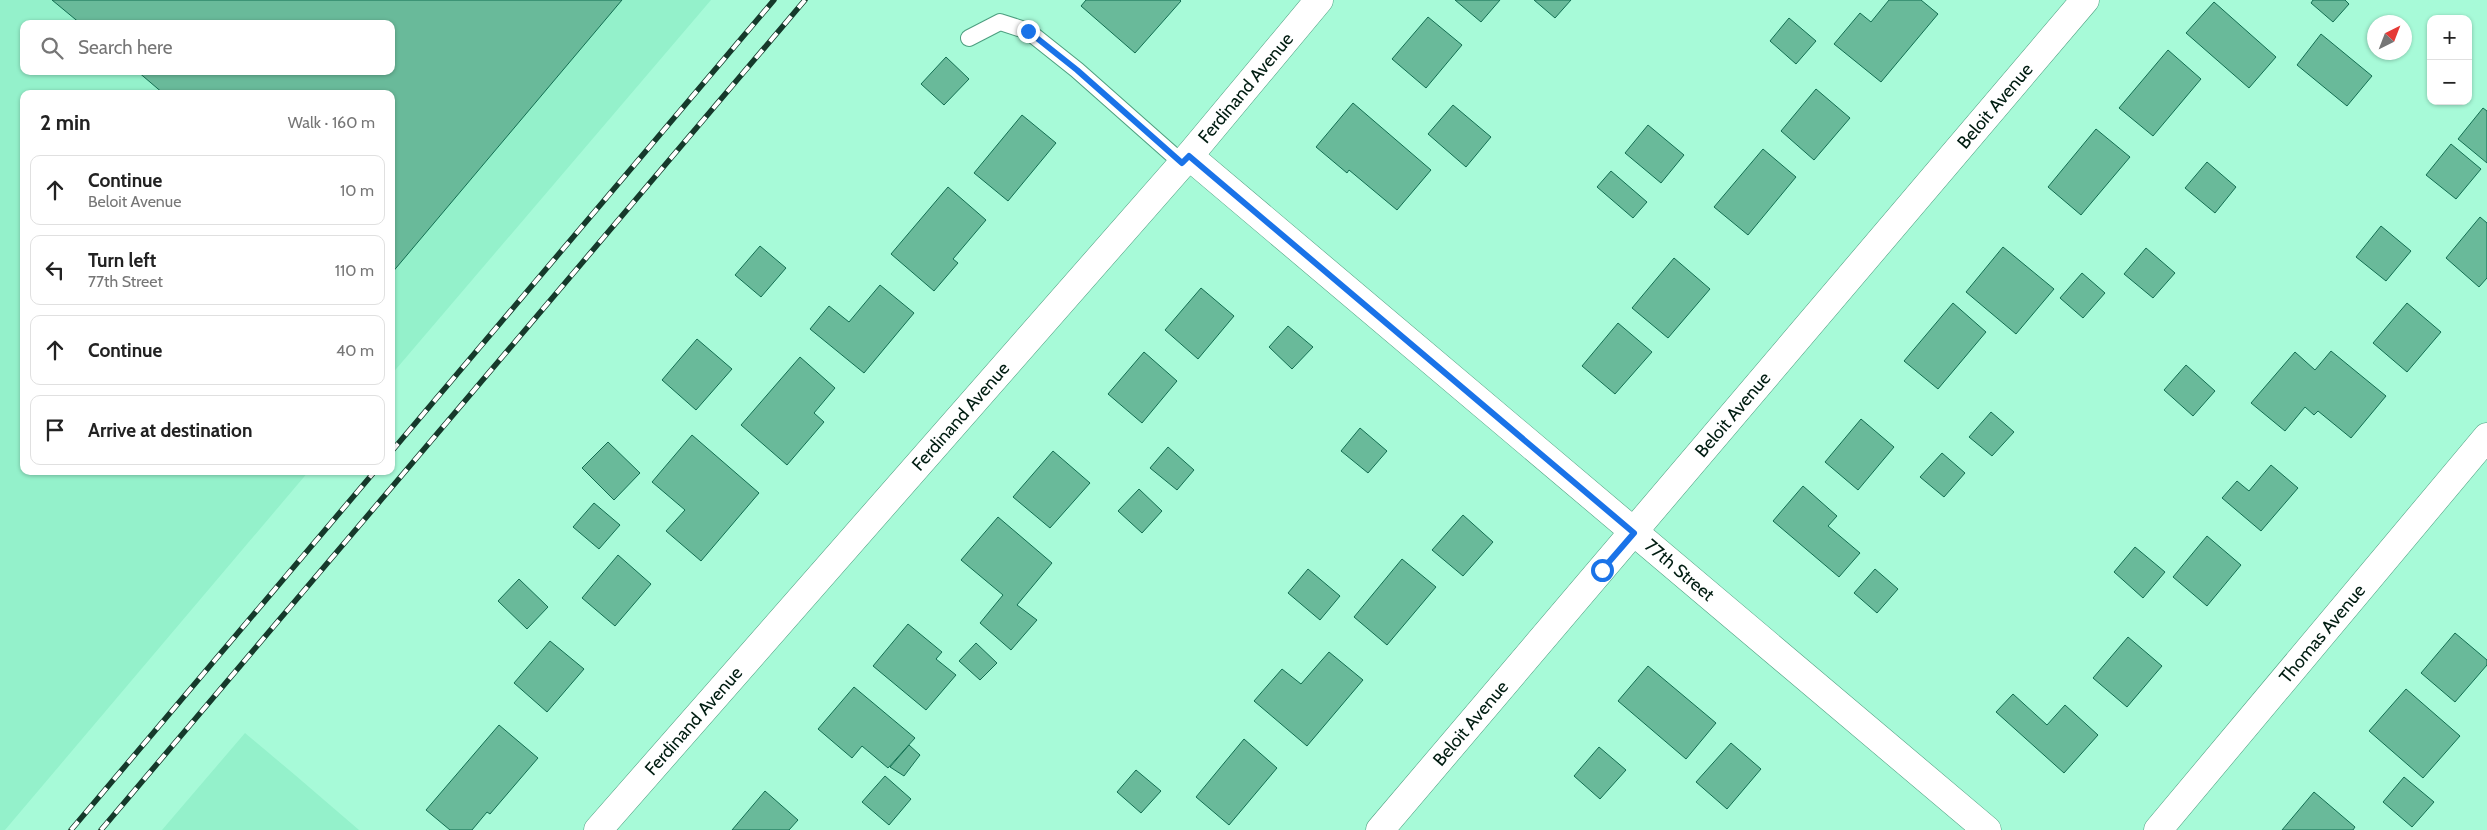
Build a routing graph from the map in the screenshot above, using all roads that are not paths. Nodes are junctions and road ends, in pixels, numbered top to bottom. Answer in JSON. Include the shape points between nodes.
{"nodes":[{"id":1,"x":1319,"y":0,"type":"edge"},
{"id":2,"x":2085,"y":0,"type":"edge"},
{"id":3,"x":969,"y":38,"type":"dead end"},
{"id":4,"x":1185,"y":160,"type":"junction"},
{"id":5,"x":2487,"y":437,"type":"edge"},
{"id":6,"x":1634,"y":533,"type":"junction"},
{"id":7,"x":598,"y":830,"type":"edge"},
{"id":8,"x":1380,"y":830,"type":"edge"},
{"id":9,"x":1987,"y":830,"type":"edge"},
{"id":10,"x":2158,"y":830,"type":"edge"}],
"edges":[{"from":1,"to":4,"type":"street","name":"Ferdinand Avenue"},
{"from":2,"to":6,"type":"street","name":"Beloit Avenue"},
{"from":3,"to":4,"type":"lane","via":[[1000,22],[1028,31]]},
{"from":4,"to":6,"type":"street","name":"77th Street"},
{"from":4,"to":7,"type":"street","name":"Ferdinand Avenue"},
{"from":5,"to":10,"type":"street","name":"Thomas Avenue"},
{"from":6,"to":8,"type":"street","name":"Beloit Avenue"},
{"from":6,"to":9,"type":"street","name":"77th Street"}]}
